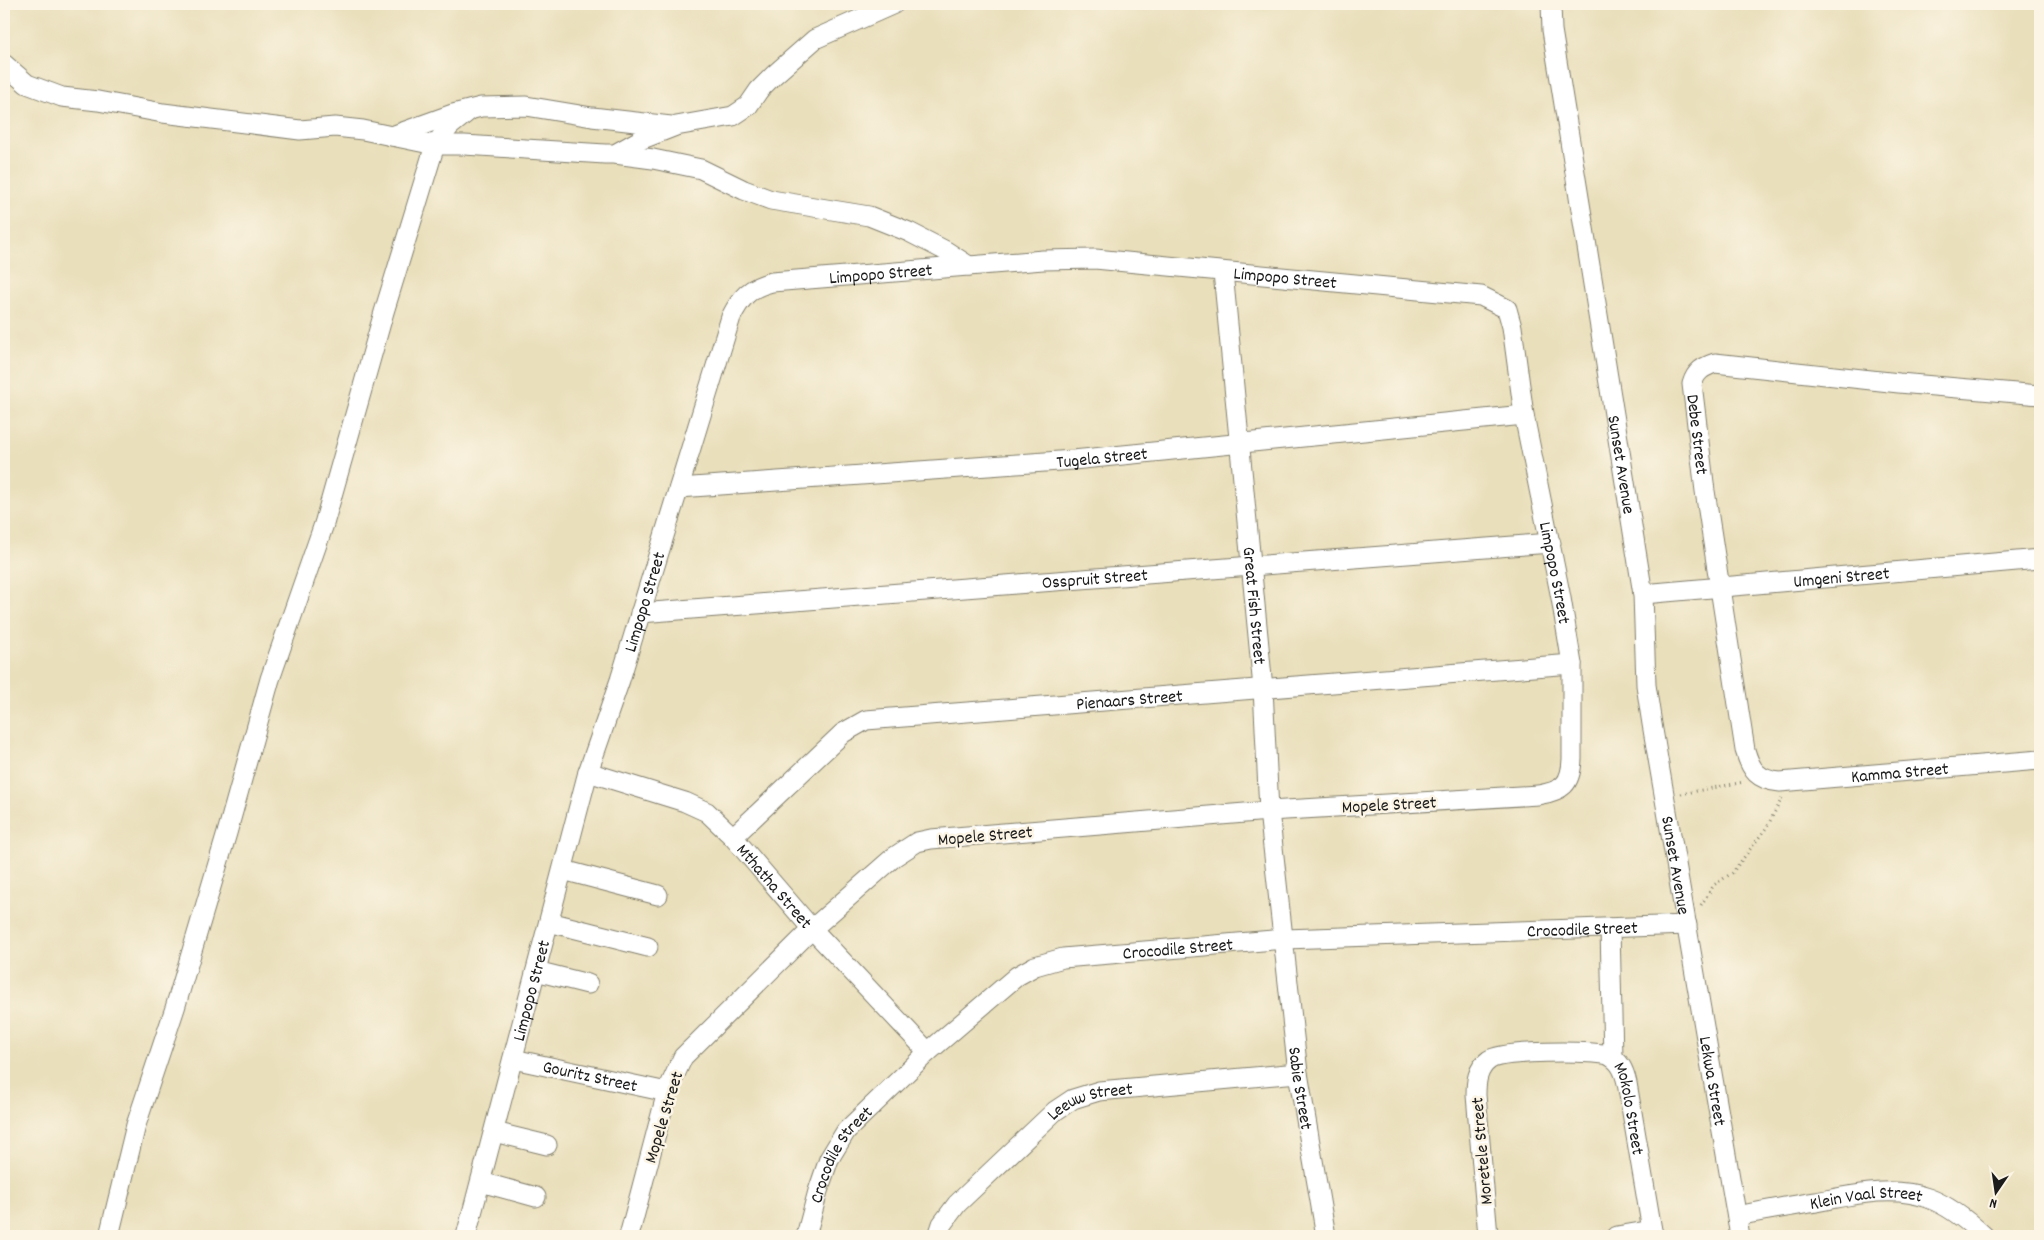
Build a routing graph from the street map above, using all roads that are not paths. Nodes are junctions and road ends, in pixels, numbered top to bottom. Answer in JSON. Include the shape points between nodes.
{"nodes":[{"id":1,"x":894,"y":4,"type":"edge"},
{"id":2,"x":1551,"y":4,"type":"edge"},
{"id":3,"x":4,"y":64,"type":"edge"},
{"id":4,"x":470,"y":110,"type":"junction"},
{"id":5,"x":676,"y":126,"type":"junction"},
{"id":6,"x":391,"y":136,"type":"junction"},
{"id":7,"x":435,"y":145,"type":"junction"},
{"id":8,"x":615,"y":154,"type":"junction"},
{"id":9,"x":969,"y":266,"type":"junction"},
{"id":10,"x":1223,"y":272,"type":"junction"},
{"id":11,"x":2040,"y":395,"type":"edge"},
{"id":12,"x":1524,"y":415,"type":"junction"},
{"id":13,"x":1239,"y":442,"type":"junction"},
{"id":14,"x":679,"y":488,"type":"junction"},
{"id":15,"x":1551,"y":543,"type":"junction"},
{"id":16,"x":2040,"y":559,"type":"edge"},
{"id":17,"x":1252,"y":567,"type":"junction"},
{"id":18,"x":1720,"y":588,"type":"junction"},
{"id":19,"x":1643,"y":594,"type":"junction"},
{"id":20,"x":640,"y":612,"type":"junction"},
{"id":21,"x":1572,"y":664,"type":"junction"},
{"id":22,"x":1263,"y":688,"type":"junction"},
{"id":23,"x":2040,"y":760,"type":"edge"},
{"id":24,"x":588,"y":772,"type":"junction"},
{"id":25,"x":1761,"y":778,"type":"joint"},
{"id":26,"x":1558,"y":790,"type":"joint"},
{"id":27,"x":1269,"y":811,"type":"junction"},
{"id":28,"x":732,"y":837,"type":"junction"},
{"id":29,"x":562,"y":870,"type":"junction"},
{"id":30,"x":658,"y":895,"type":"dead end"},
{"id":31,"x":549,"y":922,"type":"junction"},
{"id":32,"x":1687,"y":925,"type":"junction"},
{"id":33,"x":1610,"y":928,"type":"junction"},
{"id":34,"x":812,"y":929,"type":"junction"},
{"id":35,"x":1285,"y":939,"type":"junction"},
{"id":36,"x":648,"y":947,"type":"dead end"},
{"id":37,"x":536,"y":971,"type":"junction"},
{"id":38,"x":588,"y":984,"type":"dead end"},
{"id":39,"x":928,"y":1052,"type":"junction"},
{"id":40,"x":1614,"y":1058,"type":"junction"},
{"id":41,"x":513,"y":1059,"type":"junction"},
{"id":42,"x":1482,"y":1067,"type":"joint"},
{"id":43,"x":1298,"y":1074,"type":"junction"},
{"id":44,"x":667,"y":1092,"type":"junction"},
{"id":45,"x":494,"y":1132,"type":"junction"},
{"id":46,"x":547,"y":1145,"type":"dead end"},
{"id":47,"x":480,"y":1182,"type":"junction"},
{"id":48,"x":536,"y":1197,"type":"dead end"},
{"id":49,"x":1737,"y":1216,"type":"junction"},
{"id":50,"x":1652,"y":1233,"type":"edge"},
{"id":51,"x":109,"y":1236,"type":"edge"},
{"id":52,"x":469,"y":1236,"type":"edge"},
{"id":53,"x":629,"y":1236,"type":"edge"},
{"id":54,"x":806,"y":1236,"type":"edge"},
{"id":55,"x":938,"y":1236,"type":"edge"},
{"id":56,"x":1326,"y":1236,"type":"edge"},
{"id":57,"x":1488,"y":1236,"type":"edge"},
{"id":58,"x":1617,"y":1236,"type":"edge"},
{"id":59,"x":1740,"y":1236,"type":"edge"},
{"id":60,"x":1984,"y":1236,"type":"edge"}],
"edges":[{"from":1,"to":5,"type":"street","via":[[815,39],[774,75],[748,106],[733,116]]},
{"from":2,"to":19,"type":"street","name":"Sunset Avenue","via":[[1552,30]]},
{"from":3,"to":6,"type":"street","via":[[27,84],[62,97],[232,122],[300,130],[335,127]]},
{"from":4,"to":5,"type":"street","via":[[526,106]]},
{"from":4,"to":6,"type":"street"},
{"from":4,"to":7,"type":"street","via":[[450,126]]},
{"from":5,"to":8,"type":"street"},
{"from":6,"to":7,"type":"street"},
{"from":7,"to":8,"type":"street"},
{"from":7,"to":51,"type":"street","via":[[324,524],[270,679],[175,1008],[136,1125]]},
{"from":8,"to":9,"type":"street","via":[[701,169],[770,200],[869,216],[946,250]]},
{"from":9,"to":10,"type":"street","name":"Limpopo Street","via":[[1095,259]]},
{"from":9,"to":14,"type":"street","name":"Limpopo Street","via":[[772,282],[747,292],[731,317]]},
{"from":10,"to":12,"type":"street","name":"Limpopo Street","via":[[1482,296],[1495,302],[1507,309]]},
{"from":10,"to":13,"type":"street","name":"Great Fish Street"},
{"from":11,"to":18,"type":"street","name":"Debe Street","via":[[1715,363],[1703,367],[1694,376],[1692,396]]},
{"from":12,"to":13,"type":"street","name":"Tugela Street"},
{"from":12,"to":15,"type":"street","name":"Limpopo Street"},
{"from":13,"to":14,"type":"street","name":"Tugela Street","via":[[1072,460]]},
{"from":13,"to":17,"type":"street","name":"Great Fish Street"},
{"from":14,"to":20,"type":"street","name":"Limpopo Street"},
{"from":15,"to":17,"type":"street","name":"Osspruit Street"},
{"from":15,"to":21,"type":"street","name":"Limpopo Street"},
{"from":16,"to":18,"type":"street","name":"Umgeni Street"},
{"from":17,"to":20,"type":"street","name":"Osspruit Street"},
{"from":17,"to":22,"type":"street","name":"Great Fish Street"},
{"from":18,"to":19,"type":"street","name":"Umgeni Street"},
{"from":18,"to":25,"type":"street","name":"Debe Street","via":[[1745,750],[1750,766]]},
{"from":19,"to":32,"type":"street","name":"Sunset Avenue","via":[[1646,685]]},
{"from":20,"to":24,"type":"street","name":"Limpopo Street"},
{"from":21,"to":22,"type":"street","name":"Pienaars Street"},
{"from":21,"to":26,"type":"street","name":"Limpopo Street","via":[[1572,771]]},
{"from":22,"to":27,"type":"street","name":"Great Fish Street"},
{"from":22,"to":28,"type":"street","name":"Pienaars Street","via":[[866,720],[843,733]]},
{"from":23,"to":25,"type":"street","name":"Kamma Street","via":[[1790,782]]},
{"from":24,"to":28,"type":"street","name":"Mthatha Street","via":[[696,806],[707,812]]},
{"from":24,"to":29,"type":"street","name":"Limpopo Street"},
{"from":26,"to":27,"type":"street","name":"Mopele Street","via":[[1538,795]]},
{"from":27,"to":34,"type":"street","name":"Mopele Street","via":[[917,842],[894,857]]},
{"from":27,"to":35,"type":"street","name":"Great Fish Street"},
{"from":28,"to":34,"type":"street","name":"Mthatha Street"},
{"from":29,"to":30,"type":"street"},
{"from":29,"to":31,"type":"street","name":"Limpopo Street"},
{"from":31,"to":36,"type":"street"},
{"from":31,"to":37,"type":"street","name":"Limpopo Street"},
{"from":32,"to":33,"type":"street","name":"Crocodile Street"},
{"from":32,"to":49,"type":"street","name":"Lekwa Street"},
{"from":33,"to":35,"type":"street","name":"Crocodile Street"},
{"from":33,"to":40,"type":"street"},
{"from":34,"to":39,"type":"street","name":"Mthatha Street"},
{"from":34,"to":44,"type":"street","name":"Mopele Street","via":[[683,1057]]},
{"from":35,"to":39,"type":"street","name":"Crocodile Street","via":[[1047,962],[1017,976]]},
{"from":35,"to":43,"type":"street","name":"Sabie Street"},
{"from":37,"to":38,"type":"street"},
{"from":37,"to":41,"type":"street","name":"Limpopo Street"},
{"from":39,"to":54,"type":"street","name":"Crocodile Street","via":[[846,1131],[837,1144],[818,1191]]},
{"from":40,"to":42,"type":"street","name":"Mokolo Street","via":[[1600,1054],[1503,1055],[1489,1060]]},
{"from":40,"to":50,"type":"street","name":"Mokolo Street","via":[[1628,1083]]},
{"from":41,"to":44,"type":"street","name":"Gouritz Street"},
{"from":41,"to":45,"type":"street","name":"Limpopo Street"},
{"from":42,"to":57,"type":"street","name":"Moretele Street","via":[[1476,1095]]},
{"from":43,"to":55,"type":"street","name":"Leeuw Street","via":[[1099,1091],[1073,1099],[1055,1111],[956,1204]]},
{"from":43,"to":56,"type":"street","name":"Sabie Street"},
{"from":44,"to":53,"type":"street","name":"Mopele Street"},
{"from":45,"to":46,"type":"street"},
{"from":45,"to":47,"type":"street","name":"Limpopo Street"},
{"from":47,"to":48,"type":"street"},
{"from":47,"to":52,"type":"street","name":"Limpopo Street"},
{"from":49,"to":59,"type":"street","name":"Lekwa Street"},
{"from":49,"to":60,"type":"street","name":"Klein Vaal Street","via":[[1858,1194],[1894,1191],[1913,1193],[1947,1206]]},
{"from":50,"to":58,"type":"street"}]}
